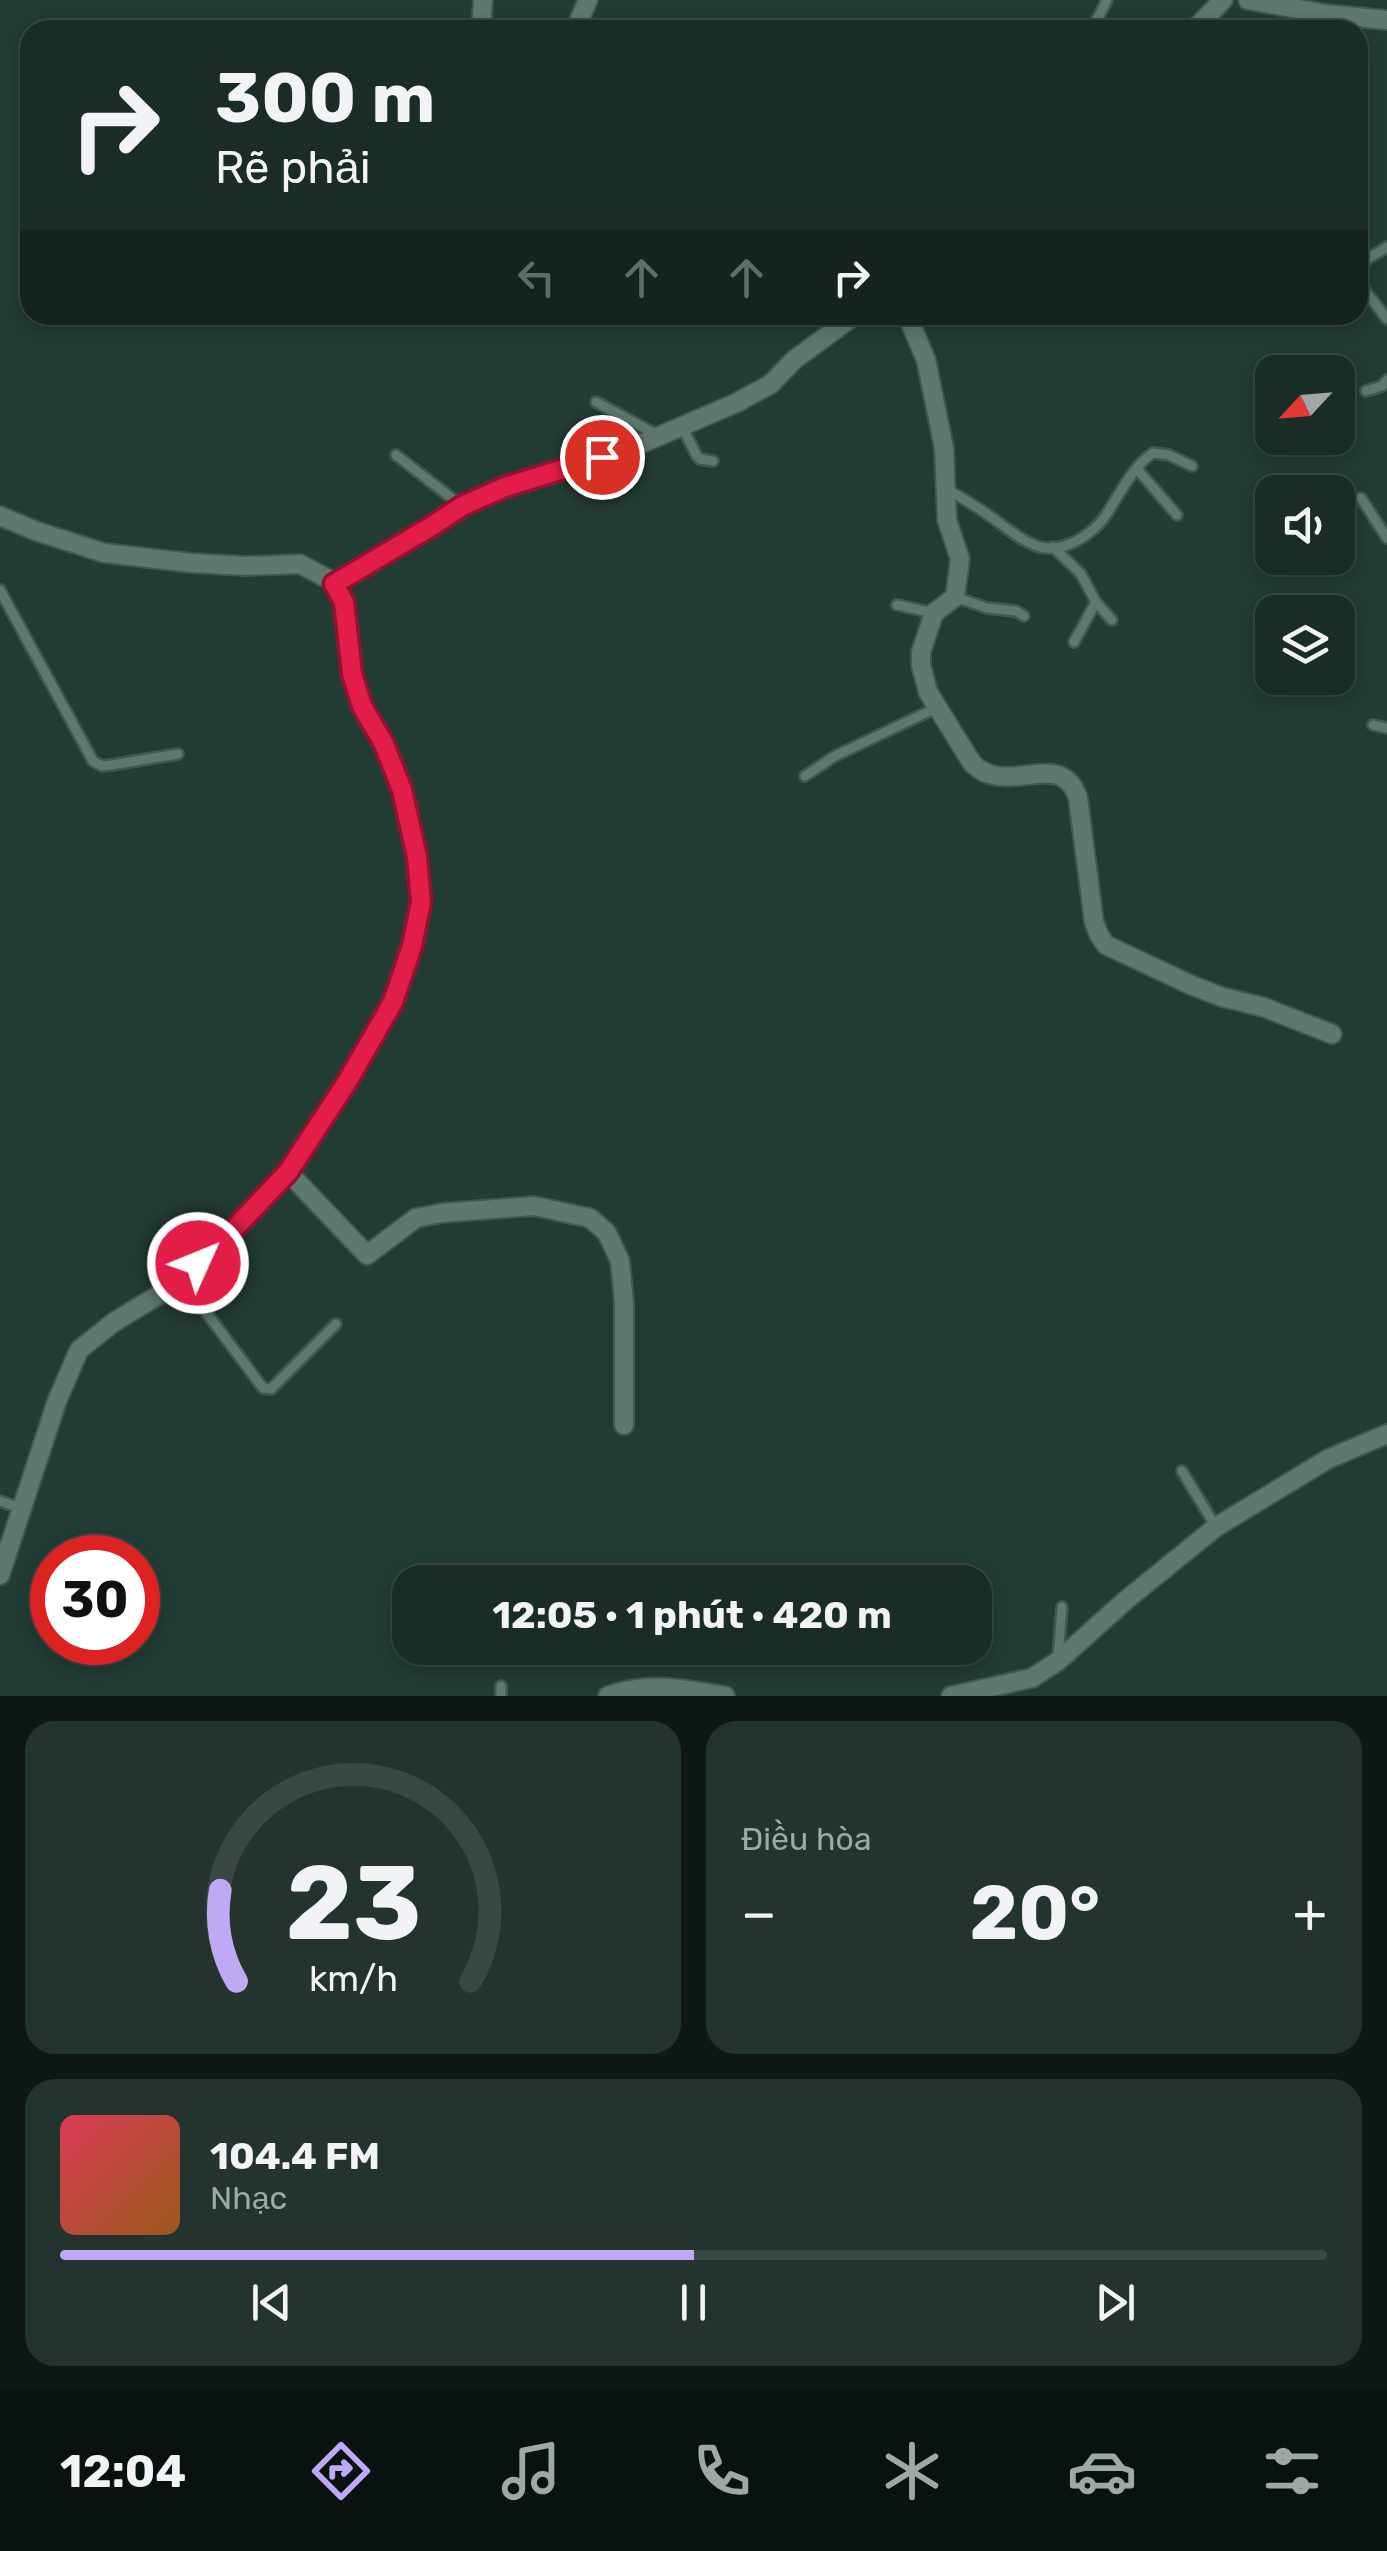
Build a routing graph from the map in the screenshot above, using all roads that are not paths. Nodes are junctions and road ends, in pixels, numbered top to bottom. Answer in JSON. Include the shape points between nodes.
{"nodes":[{"id":1,"x":1223,"y":0,"type":"edge"},
{"id":2,"x":1248,"y":0,"type":"edge"},
{"id":3,"x":1204,"y":20,"type":"edge"},
{"id":4,"x":1317,"y":20,"type":"edge"},
{"id":5,"x":1368,"y":294,"type":"edge"},
{"id":6,"x":1387,"y":318,"type":"edge"},
{"id":7,"x":841,"y":325,"type":"edge"},
{"id":8,"x":911,"y":325,"type":"edge"},
{"id":9,"x":1387,"y":380,"type":"edge"},
{"id":10,"x":1366,"y":392,"type":"dead end"},
{"id":11,"x":596,"y":402,"type":"dead end"},
{"id":12,"x":682,"y":426,"type":"junction"},
{"id":13,"x":660,"y":436,"type":"junction"},
{"id":14,"x":396,"y":455,"type":"dead end"},
{"id":15,"x":713,"y":461,"type":"dead end"},
{"id":16,"x":1192,"y":466,"type":"dead end"},
{"id":17,"x":1137,"y":468,"type":"junction"},
{"id":18,"x":946,"y":489,"type":"junction"},
{"id":19,"x":1361,"y":498,"type":"dead end"},
{"id":20,"x":462,"y":506,"type":"junction"},
{"id":21,"x":1177,"y":515,"type":"dead end"},
{"id":22,"x":0,"y":516,"type":"edge"},
{"id":23,"x":1387,"y":538,"type":"edge"},
{"id":24,"x":1053,"y":547,"type":"junction"},
{"id":25,"x":334,"y":584,"type":"junction"},
{"id":26,"x":0,"y":590,"type":"edge"},
{"id":27,"x":955,"y":597,"type":"junction"},
{"id":28,"x":1096,"y":602,"type":"junction"},
{"id":29,"x":897,"y":605,"type":"dead end"},
{"id":30,"x":934,"y":613,"type":"junction"},
{"id":31,"x":1024,"y":616,"type":"dead end"},
{"id":32,"x":1112,"y":620,"type":"dead end"},
{"id":33,"x":1074,"y":642,"type":"dead end"},
{"id":34,"x":938,"y":707,"type":"junction"},
{"id":35,"x":1373,"y":725,"type":"dead end"},
{"id":36,"x":1387,"y":728,"type":"edge"},
{"id":37,"x":178,"y":754,"type":"dead end"},
{"id":38,"x":806,"y":776,"type":"dead end"},
{"id":39,"x":1332,"y":1034,"type":"dead end"},
{"id":40,"x":288,"y":1172,"type":"junction"},
{"id":41,"x":181,"y":1278,"type":"junction"},
{"id":42,"x":336,"y":1324,"type":"dead end"},
{"id":43,"x":624,"y":1425,"type":"dead end"},
{"id":44,"x":1387,"y":1434,"type":"edge"},
{"id":45,"x":1182,"y":1471,"type":"dead end"},
{"id":46,"x":0,"y":1501,"type":"edge"},
{"id":47,"x":20,"y":1508,"type":"junction"},
{"id":48,"x":1216,"y":1526,"type":"junction"},
{"id":49,"x":0,"y":1575,"type":"edge"},
{"id":50,"x":1062,"y":1607,"type":"dead end"},
{"id":51,"x":1058,"y":1661,"type":"junction"},
{"id":52,"x":608,"y":1696,"type":"edge"},
{"id":53,"x":725,"y":1696,"type":"edge"},
{"id":54,"x":952,"y":1696,"type":"edge"}],
"edges":[{"from":1,"to":3,"type":"street"},
{"from":2,"to":4,"type":"street"},
{"from":5,"to":6,"type":"lane"},
{"from":7,"to":12,"type":"street","via":[[771,384]]},
{"from":8,"to":18,"type":"street","via":[[937,408]]},
{"from":9,"to":10,"type":"lane"},
{"from":11,"to":13,"type":"lane"},
{"from":12,"to":13,"type":"street"},
{"from":12,"to":15,"type":"lane","via":[[700,460]]},
{"from":13,"to":20,"type":"street"},
{"from":14,"to":20,"type":"lane"},
{"from":16,"to":17,"type":"lane","via":[[1153,453]]},
{"from":17,"to":21,"type":"lane"},
{"from":17,"to":24,"type":"lane","via":[[1099,525]]},
{"from":18,"to":24,"type":"lane","via":[[1023,539]]},
{"from":18,"to":27,"type":"street","via":[[947,520],[960,559]]},
{"from":19,"to":23,"type":"lane"},
{"from":20,"to":25,"type":"street"},
{"from":22,"to":25,"type":"street","via":[[104,553],[245,566],[300,564]]},
{"from":24,"to":28,"type":"lane"},
{"from":25,"to":40,"type":"street","via":[[344,602],[362,706],[402,790],[421,902],[393,1002]]},
{"from":26,"to":37,"type":"lane","via":[[94,761],[111,766]]},
{"from":27,"to":30,"type":"street"},
{"from":27,"to":31,"type":"lane"},
{"from":28,"to":32,"type":"lane"},
{"from":28,"to":33,"type":"lane"},
{"from":29,"to":30,"type":"lane"},
{"from":30,"to":34,"type":"street","via":[[920,665]]},
{"from":34,"to":38,"type":"lane"},
{"from":34,"to":39,"type":"street","via":[[980,772],[1057,773],[1074,785],[1094,922],[1106,945],[1222,998]]},
{"from":35,"to":36,"type":"lane"},
{"from":40,"to":41,"type":"street"},
{"from":40,"to":43,"type":"street","via":[[366,1255],[416,1218],[442,1213],[534,1206],[590,1218],[608,1233],[620,1261]]},
{"from":41,"to":42,"type":"lane","via":[[268,1390]]},
{"from":41,"to":47,"type":"street","via":[[79,1350]]},
{"from":44,"to":48,"type":"street","via":[[1328,1458]]},
{"from":45,"to":48,"type":"lane"},
{"from":46,"to":47,"type":"lane"},
{"from":47,"to":49,"type":"street"},
{"from":48,"to":51,"type":"street"},
{"from":50,"to":51,"type":"lane"},
{"from":51,"to":54,"type":"street","via":[[1032,1678]]},
{"from":52,"to":53,"type":"street","via":[[664,1686]]}]}
